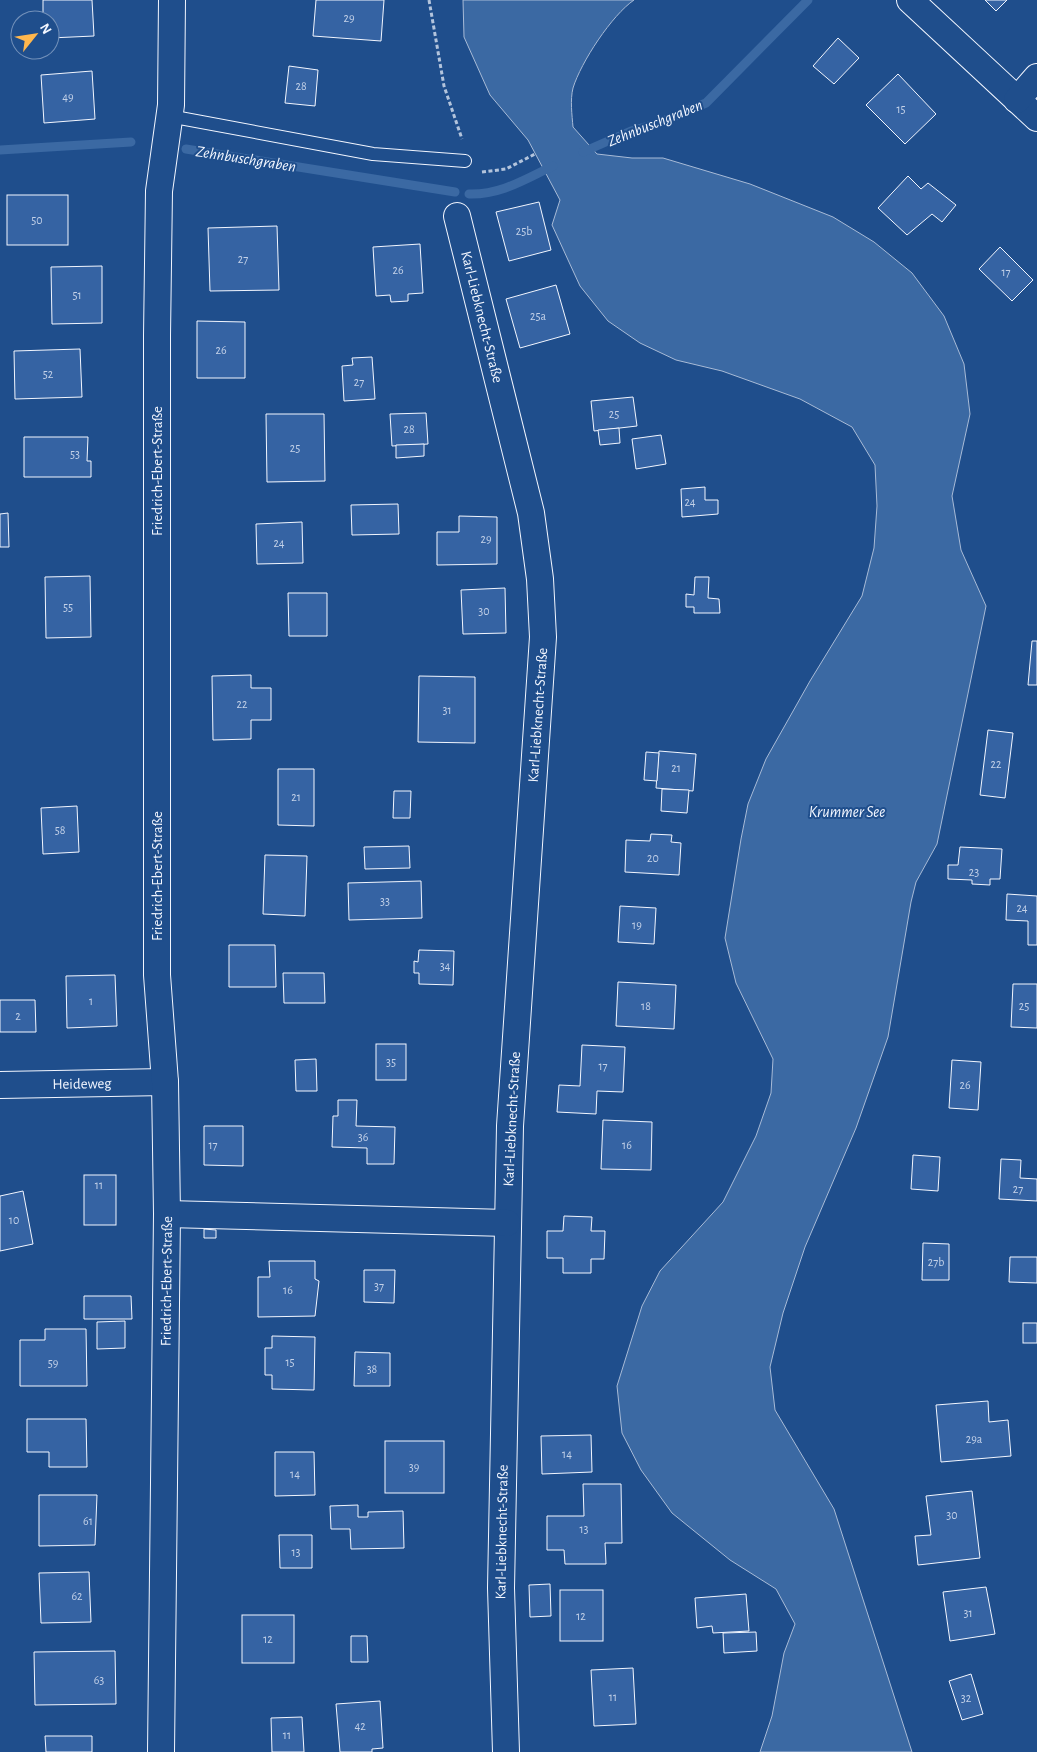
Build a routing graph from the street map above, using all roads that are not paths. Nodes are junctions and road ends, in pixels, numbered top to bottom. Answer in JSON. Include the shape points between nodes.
{"nodes":[{"id":1,"x":172,"y":0,"type":"edge"},
{"id":2,"x":910,"y":0,"type":"edge"},
{"id":3,"x":1037,"y":77,"type":"edge"},
{"id":4,"x":1017,"y":100,"type":"junction"},
{"id":5,"x":170,"y":116,"type":"junction"},
{"id":6,"x":1037,"y":118,"type":"edge"},
{"id":7,"x":465,"y":161,"type":"road end"},
{"id":8,"x":457,"y":216,"type":"dead end"},
{"id":9,"x":165,"y":1082,"type":"junction"},
{"id":10,"x":0,"y":1085,"type":"edge"},
{"id":11,"x":167,"y":1214,"type":"junction"},
{"id":12,"x":507,"y":1223,"type":"junction"},
{"id":13,"x":161,"y":1752,"type":"edge"},
{"id":14,"x":506,"y":1752,"type":"edge"}],
"edges":[{"from":1,"to":5,"type":"street","name":"Friedrich-Ebert-Straße"},
{"from":2,"to":4,"type":"street"},
{"from":3,"to":4,"type":"street"},
{"from":4,"to":6,"type":"street"},
{"from":5,"to":7,"type":"lane","via":[[373,154]]},
{"from":5,"to":9,"type":"street","name":"Friedrich-Ebert-Straße","via":[[159,191],[157,336],[157,975]]},
{"from":8,"to":12,"type":"street","name":"Karl-Liebknecht-Straße","via":[[531,513],[540,579],[543,637],[510,1126]]},
{"from":9,"to":10,"type":"street","name":"Heideweg"},
{"from":9,"to":11,"type":"street","name":"Friedrich-Ebert-Straße"},
{"from":11,"to":12,"type":"street"},
{"from":11,"to":13,"type":"street","name":"Friedrich-Ebert-Straße"},
{"from":12,"to":14,"type":"street","name":"Karl-Liebknecht-Straße","via":[[501,1588]]}]}
